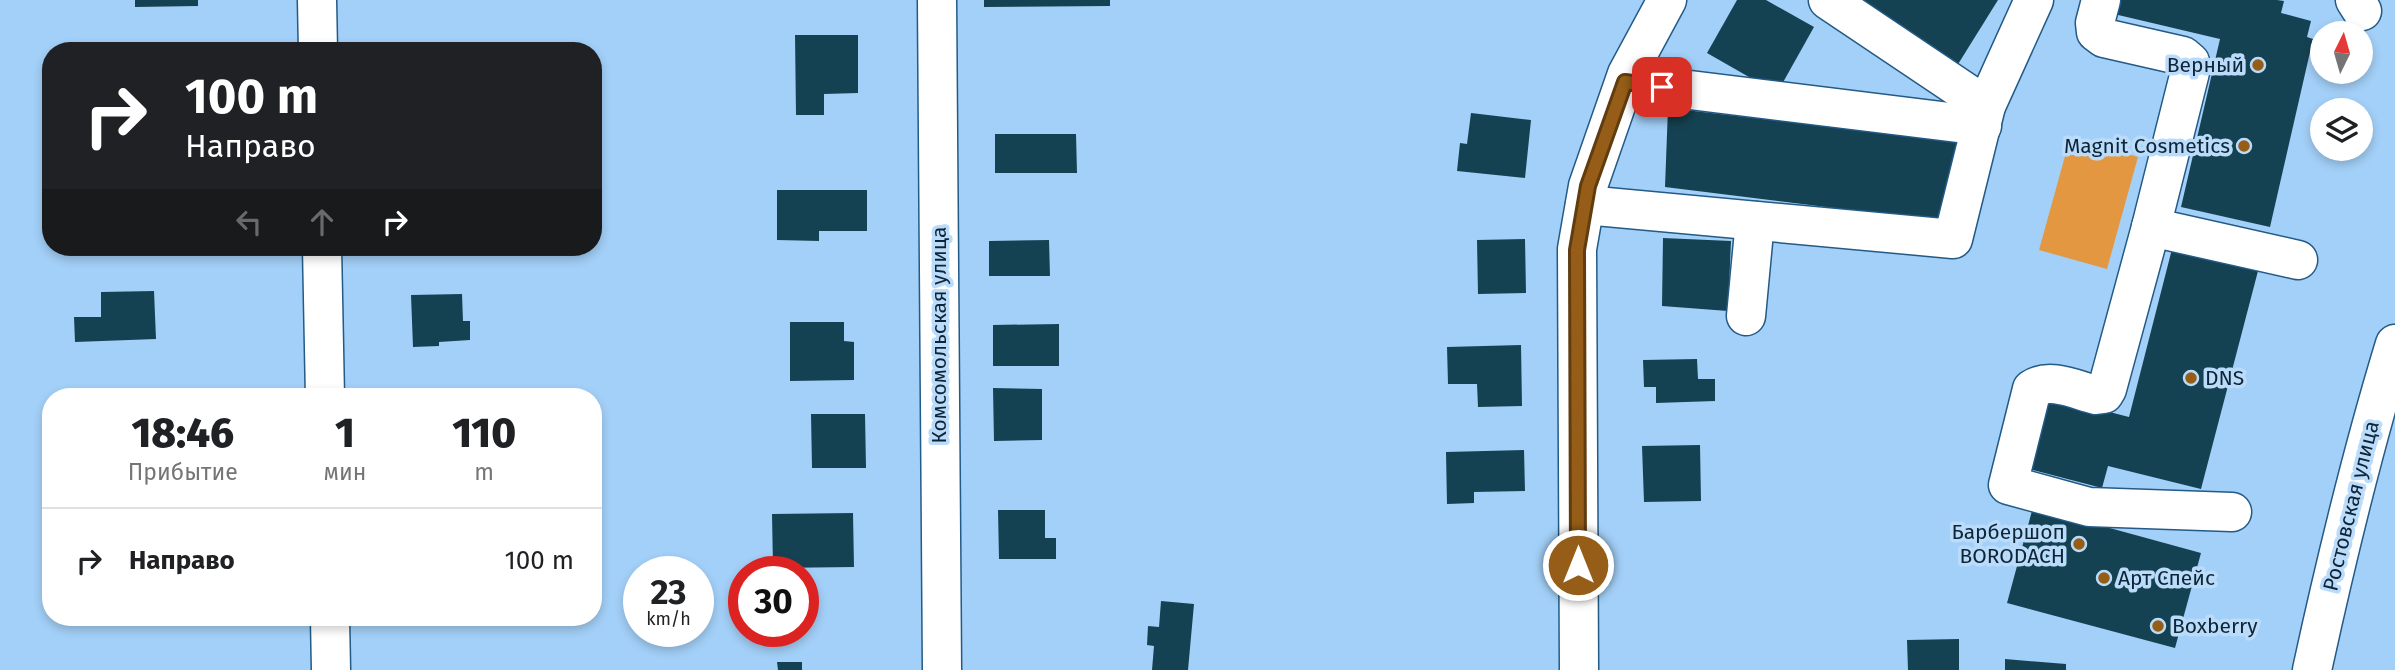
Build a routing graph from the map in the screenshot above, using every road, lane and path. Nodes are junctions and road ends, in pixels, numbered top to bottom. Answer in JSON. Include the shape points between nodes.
{"nodes":[{"id":1,"x":317,"y":0,"type":"edge"},
{"id":2,"x":937,"y":0,"type":"edge"},
{"id":3,"x":1667,"y":0,"type":"edge"},
{"id":4,"x":1828,"y":0,"type":"edge"},
{"id":5,"x":2034,"y":0,"type":"edge"},
{"id":6,"x":2101,"y":0,"type":"edge"},
{"id":7,"x":318,"y":42,"type":"edge"},
{"id":8,"x":1625,"y":82,"type":"junction"},
{"id":9,"x":1984,"y":116,"type":"junction"},
{"id":10,"x":1585,"y":205,"type":"junction"},
{"id":11,"x":1755,"y":221,"type":"junction"},
{"id":12,"x":2151,"y":227,"type":"junction"},
{"id":13,"x":322,"y":256,"type":"edge"},
{"id":14,"x":2298,"y":260,"type":"dead end"},
{"id":15,"x":1746,"y":316,"type":"dead end"},
{"id":16,"x":2395,"y":344,"type":"edge"},
{"id":17,"x":326,"y":388,"type":"edge"},
{"id":18,"x":2232,"y":512,"type":"dead end"},
{"id":19,"x":330,"y":626,"type":"edge"},
{"id":20,"x":331,"y":670,"type":"edge"},
{"id":21,"x":942,"y":670,"type":"edge"},
{"id":22,"x":1579,"y":670,"type":"edge"},
{"id":23,"x":2312,"y":670,"type":"edge"}],
"edges":[{"from":1,"to":7,"type":"street"},
{"from":2,"to":21,"type":"street","name":"Комсомольская улица"},
{"from":3,"to":8,"type":"street"},
{"from":4,"to":9,"type":"street"},
{"from":5,"to":9,"type":"street"},
{"from":6,"to":12,"type":"street","via":[[2095,23],[2096,32],[2104,38],[2183,56],[2190,62]]},
{"from":8,"to":9,"type":"street"},
{"from":8,"to":10,"type":"street"},
{"from":9,"to":11,"type":"street","via":[[1953,239]]},
{"from":10,"to":11,"type":"street"},
{"from":10,"to":22,"type":"street","via":[[1577,250]]},
{"from":11,"to":15,"type":"street"},
{"from":12,"to":14,"type":"street"},
{"from":12,"to":18,"type":"street","via":[[2107,389],[2096,395],[2048,383],[2032,389],[2008,485],[2089,507]]},
{"from":13,"to":17,"type":"street"},
{"from":16,"to":23,"type":"street","name":"Ростовская улица","via":[[2369,429]]},
{"from":19,"to":20,"type":"street"}]}
